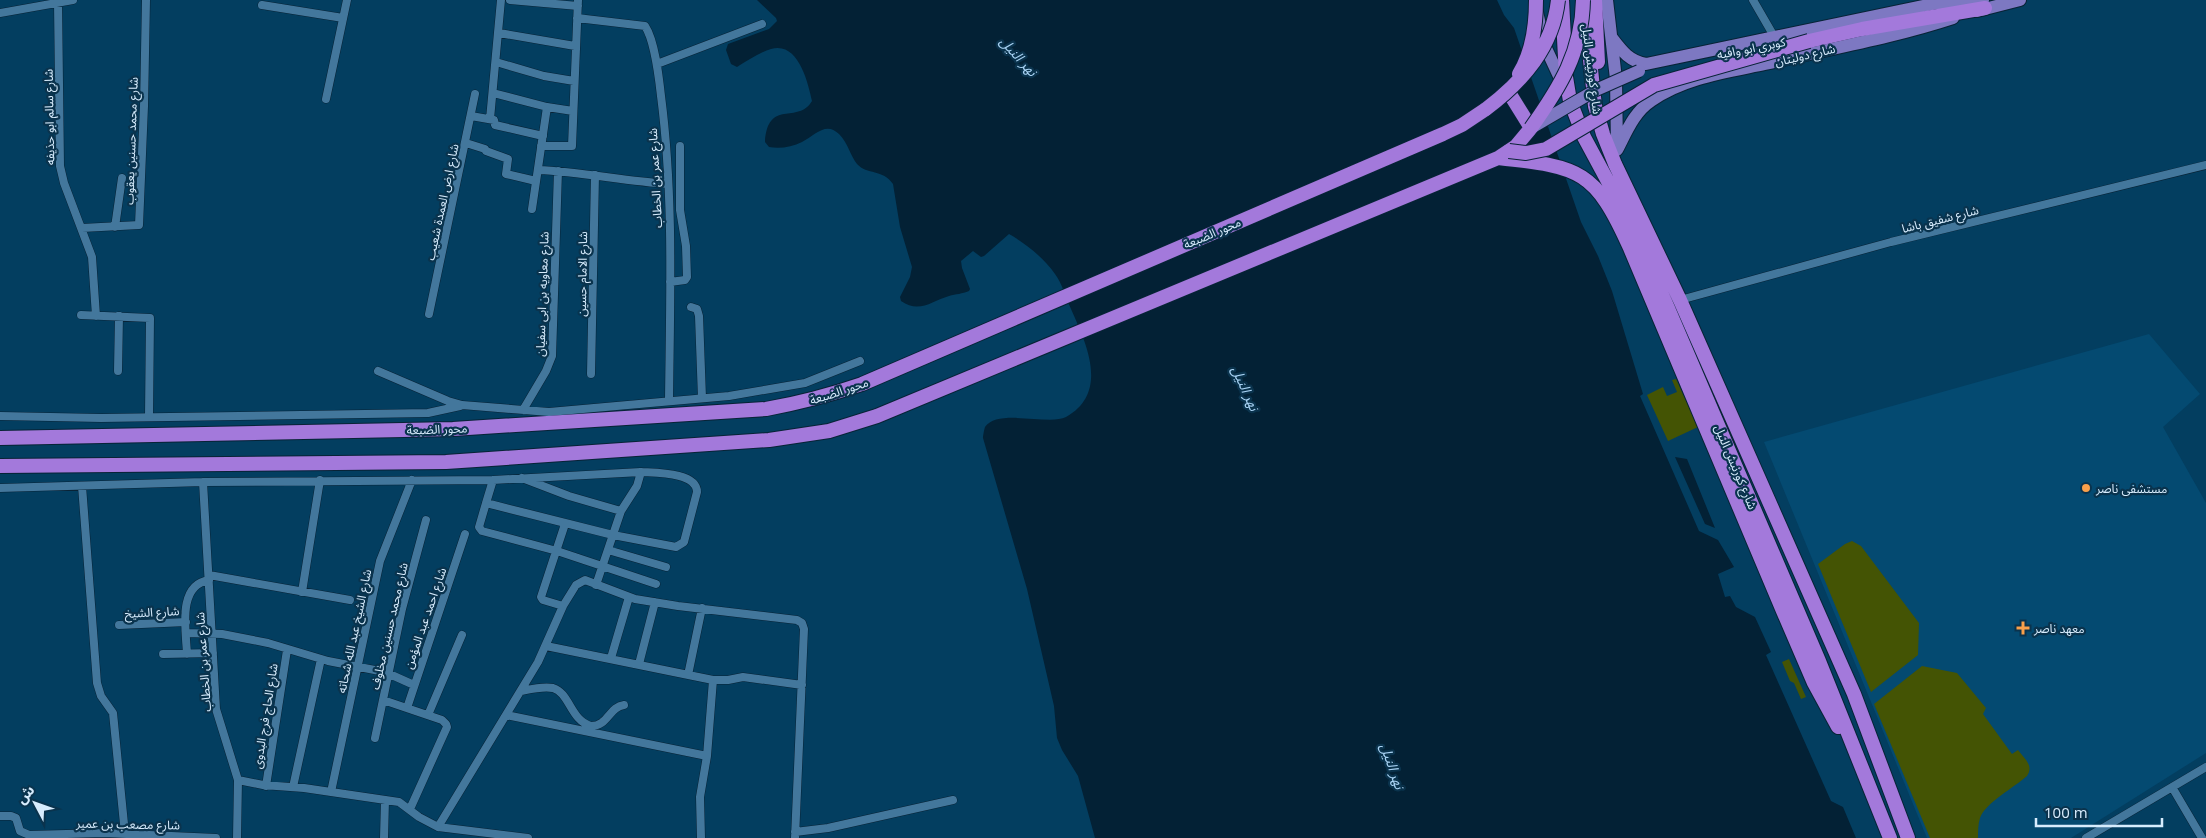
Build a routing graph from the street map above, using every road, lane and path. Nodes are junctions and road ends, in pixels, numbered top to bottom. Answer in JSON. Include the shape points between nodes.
{"nodes":[{"id":1,"x":73,"y":0,"type":"edge"},
{"id":2,"x":146,"y":0,"type":"edge"},
{"id":3,"x":347,"y":0,"type":"edge"},
{"id":4,"x":501,"y":0,"type":"edge"},
{"id":5,"x":510,"y":0,"type":"edge"},
{"id":6,"x":1535,"y":0,"type":"edge"},
{"id":7,"x":1558,"y":0,"type":"edge"},
{"id":8,"x":1562,"y":0,"type":"edge"},
{"id":9,"x":1584,"y":0,"type":"edge"},
{"id":10,"x":1595,"y":0,"type":"edge"},
{"id":11,"x":1607,"y":0,"type":"edge"},
{"id":12,"x":1753,"y":0,"type":"edge"},
{"id":13,"x":1952,"y":0,"type":"edge"},
{"id":14,"x":2020,"y":0,"type":"edge"},
{"id":15,"x":58,"y":2,"type":"junction"},
{"id":16,"x":578,"y":3,"type":"edge"},
{"id":17,"x":1984,"y":4,"type":"edge"},
{"id":18,"x":262,"y":5,"type":"dead end"},
{"id":19,"x":0,"y":12,"type":"edge"},
{"id":20,"x":343,"y":18,"type":"junction"},
{"id":21,"x":577,"y":18,"type":"junction"},
{"id":22,"x":762,"y":24,"type":"dead end"},
{"id":23,"x":499,"y":33,"type":"junction"},
{"id":24,"x":1612,"y":38,"type":"junction"},
{"id":25,"x":1775,"y":38,"type":"junction"},
{"id":26,"x":575,"y":46,"type":"junction"},
{"id":27,"x":496,"y":62,"type":"junction"},
{"id":28,"x":657,"y":64,"type":"junction"},
{"id":29,"x":574,"y":81,"type":"junction"},
{"id":30,"x":1508,"y":91,"type":"junction"},
{"id":31,"x":493,"y":93,"type":"junction"},
{"id":32,"x":476,"y":94,"type":"dead end"},
{"id":33,"x":326,"y":99,"type":"dead end"},
{"id":34,"x":1570,"y":101,"type":"junction"},
{"id":35,"x":547,"y":107,"type":"junction"},
{"id":36,"x":573,"y":110,"type":"junction"},
{"id":37,"x":471,"y":116,"type":"junction"},
{"id":38,"x":490,"y":119,"type":"junction"},
{"id":39,"x":1531,"y":128,"type":"junction"},
{"id":40,"x":1603,"y":134,"type":"junction"},
{"id":41,"x":543,"y":136,"type":"junction"},
{"id":42,"x":466,"y":143,"type":"junction"},
{"id":43,"x":541,"y":146,"type":"junction"},
{"id":44,"x":680,"y":146,"type":"dead end"},
{"id":45,"x":1504,"y":155,"type":"junction"},
{"id":46,"x":1616,"y":157,"type":"junction"},
{"id":47,"x":2206,"y":165,"type":"edge"},
{"id":48,"x":538,"y":170,"type":"junction"},
{"id":49,"x":558,"y":171,"type":"junction"},
{"id":50,"x":595,"y":175,"type":"junction"},
{"id":51,"x":122,"y":178,"type":"dead end"},
{"id":52,"x":536,"y":181,"type":"junction"},
{"id":53,"x":668,"y":184,"type":"junction"},
{"id":54,"x":532,"y":209,"type":"dead end"},
{"id":55,"x":115,"y":227,"type":"junction"},
{"id":56,"x":82,"y":228,"type":"junction"},
{"id":57,"x":670,"y":282,"type":"junction"},
{"id":58,"x":1680,"y":300,"type":"junction"},
{"id":59,"x":691,"y":307,"type":"dead end"},
{"id":60,"x":429,"y":314,"type":"dead end"},
{"id":61,"x":81,"y":315,"type":"dead end"},
{"id":62,"x":96,"y":316,"type":"junction"},
{"id":63,"x":118,"y":316,"type":"junction"},
{"id":64,"x":860,"y":361,"type":"dead end"},
{"id":65,"x":118,"y":371,"type":"dead end"},
{"id":66,"x":378,"y":371,"type":"dead end"},
{"id":67,"x":592,"y":374,"type":"dead end"},
{"id":68,"x":702,"y":398,"type":"junction"},
{"id":69,"x":669,"y":401,"type":"junction"},
{"id":70,"x":462,"y":405,"type":"junction"},
{"id":71,"x":523,"y":410,"type":"junction"},
{"id":72,"x":0,"y":416,"type":"edge"},
{"id":73,"x":149,"y":416,"type":"junction"},
{"id":74,"x":0,"y":438,"type":"edge"},
{"id":75,"x":0,"y":466,"type":"edge"},
{"id":76,"x":641,"y":472,"type":"junction"},
{"id":77,"x":520,"y":478,"type":"junction"},
{"id":78,"x":320,"y":480,"type":"junction"},
{"id":79,"x":412,"y":480,"type":"junction"},
{"id":80,"x":493,"y":480,"type":"junction"},
{"id":81,"x":203,"y":482,"type":"junction"},
{"id":82,"x":82,"y":486,"type":"junction"},
{"id":83,"x":0,"y":488,"type":"edge"},
{"id":84,"x":486,"y":503,"type":"junction"},
{"id":85,"x":621,"y":512,"type":"junction"},
{"id":86,"x":426,"y":520,"type":"dead end"},
{"id":87,"x":565,"y":524,"type":"junction"},
{"id":88,"x":465,"y":534,"type":"dead end"},
{"id":89,"x":613,"y":535,"type":"junction"},
{"id":90,"x":608,"y":550,"type":"junction"},
{"id":91,"x":557,"y":551,"type":"junction"},
{"id":92,"x":602,"y":566,"type":"junction"},
{"id":93,"x":666,"y":567,"type":"dead end"},
{"id":94,"x":209,"y":578,"type":"junction"},
{"id":95,"x":656,"y":584,"type":"dead end"},
{"id":96,"x":596,"y":585,"type":"junction"},
{"id":97,"x":302,"y":592,"type":"junction"},
{"id":98,"x":629,"y":597,"type":"junction"},
{"id":99,"x":350,"y":600,"type":"dead end"},
{"id":100,"x":655,"y":602,"type":"junction"},
{"id":101,"x":563,"y":606,"type":"junction"},
{"id":102,"x":702,"y":608,"type":"junction"},
{"id":103,"x":186,"y":622,"type":"junction"},
{"id":104,"x":120,"y":625,"type":"dead end"},
{"id":105,"x":186,"y":633,"type":"junction"},
{"id":106,"x":213,"y":634,"type":"junction"},
{"id":107,"x":462,"y":635,"type":"dead end"},
{"id":108,"x":546,"y":646,"type":"junction"},
{"id":109,"x":287,"y":650,"type":"junction"},
{"id":110,"x":214,"y":653,"type":"junction"},
{"id":111,"x":163,"y":654,"type":"dead end"},
{"id":112,"x":186,"y":654,"type":"junction"},
{"id":113,"x":1837,"y":655,"type":"junction"},
{"id":114,"x":611,"y":658,"type":"junction"},
{"id":115,"x":321,"y":659,"type":"junction"},
{"id":116,"x":1820,"y":661,"type":"junction"},
{"id":117,"x":639,"y":664,"type":"junction"},
{"id":118,"x":358,"y":667,"type":"junction"},
{"id":119,"x":388,"y":674,"type":"junction"},
{"id":120,"x":688,"y":675,"type":"junction"},
{"id":121,"x":712,"y":680,"type":"junction"},
{"id":122,"x":802,"y":684,"type":"junction"},
{"id":123,"x":414,"y":685,"type":"junction"},
{"id":124,"x":521,"y":691,"type":"junction"},
{"id":125,"x":1854,"y":694,"type":"junction"},
{"id":126,"x":383,"y":700,"type":"junction"},
{"id":127,"x":1836,"y":700,"type":"junction"},
{"id":128,"x":624,"y":705,"type":"dead end"},
{"id":129,"x":407,"y":708,"type":"junction"},
{"id":130,"x":428,"y":715,"type":"junction"},
{"id":131,"x":506,"y":715,"type":"junction"},
{"id":132,"x":375,"y":738,"type":"dead end"},
{"id":133,"x":707,"y":756,"type":"junction"},
{"id":134,"x":1859,"y":761,"type":"junction"},
{"id":135,"x":2206,"y":767,"type":"edge"},
{"id":136,"x":238,"y":780,"type":"junction"},
{"id":137,"x":266,"y":786,"type":"junction"},
{"id":138,"x":2172,"y":786,"type":"junction"},
{"id":139,"x":293,"y":787,"type":"junction"},
{"id":140,"x":331,"y":792,"type":"junction"},
{"id":141,"x":385,"y":800,"type":"junction"},
{"id":142,"x":953,"y":800,"type":"dead end"},
{"id":143,"x":410,"y":809,"type":"junction"},
{"id":144,"x":0,"y":816,"type":"edge"},
{"id":145,"x":438,"y":827,"type":"junction"},
{"id":146,"x":447,"y":829,"type":"junction"},
{"id":147,"x":125,"y":834,"type":"junction"},
{"id":148,"x":795,"y":835,"type":"edge"},
{"id":149,"x":216,"y":838,"type":"edge"},
{"id":150,"x":238,"y":838,"type":"edge"},
{"id":151,"x":384,"y":838,"type":"edge"},
{"id":152,"x":447,"y":838,"type":"edge"},
{"id":153,"x":528,"y":838,"type":"edge"},
{"id":154,"x":701,"y":838,"type":"edge"},
{"id":155,"x":1890,"y":838,"type":"edge"},
{"id":156,"x":1908,"y":838,"type":"edge"},
{"id":157,"x":2086,"y":838,"type":"edge"},
{"id":158,"x":2202,"y":838,"type":"edge"}],
"edges":[{"from":1,"to":15,"type":"street"},
{"from":2,"to":55,"type":"street","name":"شارع محمد حسنين يعقوب","via":[[139,225]]},
{"from":3,"to":20,"type":"street"},
{"from":4,"to":23,"type":"street"},
{"from":5,"to":16,"type":"street"},
{"from":6,"to":30,"type":"highway","bridge":true,"via":[[1534,31],[1529,50],[1522,70]]},
{"from":6,"to":34,"type":"main road","name":"شارع كورنيش النيل","via":[[1545,46]]},
{"from":7,"to":30,"type":"highway","name":"محور الضبعة","bridge":true,"via":[[1544,47]]},
{"from":8,"to":34,"type":"highway","name":"شارع كورنيش النيل"},
{"from":9,"to":39,"type":"highway","bridge":true,"via":[[1580,31],[1569,68]]},
{"from":9,"to":40,"type":"highway","name":"شارع كورنيش النيل","via":[[1595,106]]},
{"from":10,"to":40,"type":"highway","via":[[1598,66],[1606,116]]},
{"from":11,"to":24,"type":"main road","name":"شارع كورنيش النيل"},
{"from":12,"to":25,"type":"street"},
{"from":13,"to":25,"type":"main road","name":"شارع دوليتان"},
{"from":14,"to":17,"type":"main road","name":"شارع دوليتان"},
{"from":15,"to":19,"type":"street"},
{"from":15,"to":56,"type":"street","name":"شارع سالم ابو حذيفه","via":[[60,166]]},
{"from":16,"to":21,"type":"street"},
{"from":17,"to":39,"type":"main road","name":"كوبري ابو وافيه","bridge":true,"via":[[1639,71],[1596,90]]},
{"from":17,"to":45,"type":"highway","bridge":true,"via":[[1809,41],[1654,85],[1546,149]]},
{"from":17,"to":46,"type":"main road","name":"شارع دوليتان","via":[[1909,31],[1709,76],[1670,90],[1639,111]]},
{"from":18,"to":20,"type":"street"},
{"from":20,"to":33,"type":"street"},
{"from":21,"to":26,"type":"street"},
{"from":21,"to":28,"type":"street","name":"شارع عمر بن الخطاب","via":[[645,26]]},
{"from":22,"to":28,"type":"street"},
{"from":23,"to":26,"type":"street"},
{"from":23,"to":27,"type":"street"},
{"from":24,"to":25,"type":"main road","name":"شارع دوليتان","via":[[1626,56],[1646,64]]},
{"from":24,"to":46,"type":"main road","name":"شارع كورنيش النيل","via":[[1616,79]]},
{"from":26,"to":29,"type":"street"},
{"from":27,"to":29,"type":"street"},
{"from":27,"to":31,"type":"street"},
{"from":28,"to":53,"type":"street","name":"شارع عمر بن الخطاب"},
{"from":29,"to":36,"type":"street"},
{"from":30,"to":39,"type":"highway"},
{"from":30,"to":74,"type":"highway","name":"محور الضبعة","bridge":true,"via":[[1473,118],[1443,134],[825,398],[766,409],[453,429]]},
{"from":31,"to":35,"type":"street"},
{"from":31,"to":38,"type":"street"},
{"from":32,"to":37,"type":"street","name":"شارع ارض العمدة شعيب"},
{"from":34,"to":116,"type":"highway","name":"شارع كورنيش النيل","via":[[1584,137],[1637,239]]},
{"from":35,"to":36,"type":"street"},
{"from":35,"to":41,"type":"street"},
{"from":36,"to":43,"type":"street","via":[[572,146]]},
{"from":37,"to":38,"type":"street"},
{"from":37,"to":42,"type":"street","name":"شارع ارض العمدة شعيب"},
{"from":38,"to":41,"type":"street","via":[[495,125]]},
{"from":39,"to":45,"type":"highway"},
{"from":40,"to":46,"type":"highway","name":"شارع كورنيش النيل"},
{"from":41,"to":43,"type":"street"},
{"from":42,"to":52,"type":"street","via":[[508,159],[506,174]]},
{"from":42,"to":60,"type":"street","name":"شارع ارض العمدة شعيب"},
{"from":43,"to":48,"type":"street"},
{"from":44,"to":57,"type":"street","via":[[680,210],[687,277]]},
{"from":45,"to":75,"type":"highway","via":[[877,416],[828,431],[769,440],[446,462]]},
{"from":45,"to":134,"type":"highway","via":[[1570,170],[1592,183],[1610,206],[1814,683]]},
{"from":46,"to":58,"type":"highway","name":"شارع كورنيش النيل"},
{"from":47,"to":58,"type":"street","name":"شارع شفيق باشا","via":[[1891,242]]},
{"from":48,"to":49,"type":"street"},
{"from":48,"to":52,"type":"street"},
{"from":49,"to":50,"type":"street"},
{"from":49,"to":71,"type":"street","name":"شارع معاويه بن ابى سفيان","via":[[552,356]]},
{"from":50,"to":53,"type":"street"},
{"from":50,"to":67,"type":"street","name":"شارع الامام حسين"},
{"from":51,"to":55,"type":"street"},
{"from":52,"to":54,"type":"street"},
{"from":53,"to":57,"type":"street","name":"شارع عمر بن الخطاب"},
{"from":55,"to":56,"type":"street","name":"شارع محمد حسنين يعقوب"},
{"from":56,"to":62,"type":"street","name":"شارع سالم ابو حذيفه","via":[[94,267]]},
{"from":57,"to":69,"type":"street","name":"شارع عمر بن الخطاب"},
{"from":58,"to":113,"type":"highway","name":"شارع كورنيش النيل"},
{"from":59,"to":68,"type":"street","via":[[697,309],[699,316]]},
{"from":61,"to":62,"type":"street"},
{"from":62,"to":63,"type":"street"},
{"from":63,"to":65,"type":"street"},
{"from":63,"to":73,"type":"street","via":[[147,317],[150,320]]},
{"from":64,"to":68,"type":"street","via":[[805,383]]},
{"from":66,"to":70,"type":"street"},
{"from":68,"to":69,"type":"street"},
{"from":69,"to":71,"type":"street","via":[[549,412]]},
{"from":70,"to":71,"type":"street"},
{"from":70,"to":73,"type":"street","via":[[428,413]]},
{"from":72,"to":73,"type":"street"},
{"from":76,"to":77,"type":"street"},
{"from":76,"to":85,"type":"street","via":[[637,486]]},
{"from":76,"to":89,"type":"street","via":[[679,476],[695,485],[697,492],[684,542],[676,547]]},
{"from":77,"to":80,"type":"street"},
{"from":77,"to":85,"type":"street"},
{"from":78,"to":79,"type":"street"},
{"from":78,"to":81,"type":"street"},
{"from":78,"to":97,"type":"street"},
{"from":79,"to":80,"type":"street"},
{"from":79,"to":118,"type":"street","name":"شارع الشيخ عبد الله شحاته","via":[[380,561]]},
{"from":80,"to":84,"type":"street"},
{"from":81,"to":82,"type":"street"},
{"from":81,"to":94,"type":"street","name":"شارع عمر بن الخطاب"},
{"from":82,"to":83,"type":"street"},
{"from":82,"to":147,"type":"street","via":[[97,683],[101,696],[113,713]]},
{"from":84,"to":87,"type":"street"},
{"from":84,"to":91,"type":"street","via":[[480,530]]},
{"from":85,"to":89,"type":"street"},
{"from":86,"to":119,"type":"street","name":"شارع محمد حسنين مخلوف"},
{"from":87,"to":89,"type":"street"},
{"from":87,"to":91,"type":"street"},
{"from":88,"to":123,"type":"street","name":"شارع احمد عبد المؤمن"},
{"from":89,"to":90,"type":"street"},
{"from":90,"to":92,"type":"street"},
{"from":90,"to":93,"type":"street"},
{"from":91,"to":92,"type":"street"},
{"from":91,"to":101,"type":"street","via":[[541,599]]},
{"from":92,"to":95,"type":"street"},
{"from":92,"to":96,"type":"street"},
{"from":94,"to":97,"type":"street"},
{"from":94,"to":103,"type":"street","via":[[191,590]]},
{"from":94,"to":106,"type":"street","name":"شارع عمر بن الخطاب"},
{"from":96,"to":98,"type":"street"},
{"from":96,"to":101,"type":"street","via":[[584,580],[578,582]]},
{"from":97,"to":99,"type":"street"},
{"from":98,"to":100,"type":"street"},
{"from":98,"to":114,"type":"street"},
{"from":100,"to":102,"type":"street"},
{"from":100,"to":117,"type":"street"},
{"from":101,"to":108,"type":"street"},
{"from":102,"to":120,"type":"street"},
{"from":102,"to":122,"type":"street","via":[[800,621],[804,629]]},
{"from":103,"to":104,"type":"street","name":"شارع الشيخ"},
{"from":103,"to":105,"type":"street"},
{"from":105,"to":106,"type":"street"},
{"from":105,"to":112,"type":"street"},
{"from":106,"to":109,"type":"street","via":[[268,643]]},
{"from":106,"to":110,"type":"street","name":"شارع عمر بن الخطاب"},
{"from":107,"to":130,"type":"street"},
{"from":108,"to":114,"type":"street"},
{"from":108,"to":124,"type":"street"},
{"from":109,"to":115,"type":"street"},
{"from":109,"to":137,"type":"street","name":"شارع الحاج فرج البدوى"},
{"from":110,"to":112,"type":"street"},
{"from":110,"to":136,"type":"street","name":"شارع عمر بن الخطاب","via":[[216,709]]},
{"from":111,"to":112,"type":"street"},
{"from":113,"to":116,"type":"highway","via":[[1828,663]]},
{"from":113,"to":125,"type":"highway","name":"شارع كورنيش النيل"},
{"from":114,"to":117,"type":"street"},
{"from":115,"to":118,"type":"street"},
{"from":115,"to":139,"type":"street"},
{"from":116,"to":127,"type":"highway","name":"شارع كورنيش النيل"},
{"from":117,"to":120,"type":"street"},
{"from":118,"to":119,"type":"street"},
{"from":118,"to":140,"type":"street","name":"شارع الشيخ عبد الله شحاته"},
{"from":119,"to":123,"type":"street"},
{"from":119,"to":126,"type":"street","name":"شارع محمد حسنين مخلوف"},
{"from":120,"to":121,"type":"street"},
{"from":121,"to":122,"type":"street","via":[[743,677]]},
{"from":121,"to":133,"type":"street"},
{"from":122,"to":148,"type":"street"},
{"from":123,"to":129,"type":"street","name":"شارع احمد عبد المؤمن"},
{"from":124,"to":128,"type":"street","via":[[556,690],[578,719],[591,726],[604,723],[616,708]]},
{"from":124,"to":131,"type":"street"},
{"from":125,"to":127,"type":"highway","via":[[1841,693]]},
{"from":125,"to":156,"type":"highway","name":"شارع كورنيش النيل"},
{"from":126,"to":129,"type":"street"},
{"from":126,"to":132,"type":"street","name":"شارع محمد حسنين مخلوف"},
{"from":127,"to":134,"type":"highway","name":"شارع كورنيش النيل"},
{"from":129,"to":130,"type":"street"},
{"from":130,"to":143,"type":"street","via":[[445,722],[447,727]]},
{"from":131,"to":133,"type":"street"},
{"from":131,"to":145,"type":"street"},
{"from":133,"to":154,"type":"street","via":[[700,797]]},
{"from":134,"to":155,"type":"highway","name":"شارع كورنيش النيل"},
{"from":135,"to":138,"type":"street"},
{"from":136,"to":137,"type":"street"},
{"from":136,"to":150,"type":"street","name":"شارع عمر بن الخطاب"},
{"from":137,"to":139,"type":"street"},
{"from":138,"to":157,"type":"street"},
{"from":138,"to":158,"type":"street"},
{"from":139,"to":140,"type":"street"},
{"from":140,"to":141,"type":"street"},
{"from":141,"to":143,"type":"street","via":[[399,802]]},
{"from":141,"to":151,"type":"street"},
{"from":142,"to":148,"type":"street"},
{"from":143,"to":145,"type":"street"},
{"from":144,"to":147,"type":"street","name":"شارع مصعب بن عمير","via":[[11,816],[18,822],[20,831],[29,835]]},
{"from":145,"to":146,"type":"street"},
{"from":146,"to":152,"type":"street"},
{"from":146,"to":153,"type":"street"},
{"from":147,"to":149,"type":"street","name":"شارع مصعب بن عمير"}]}
